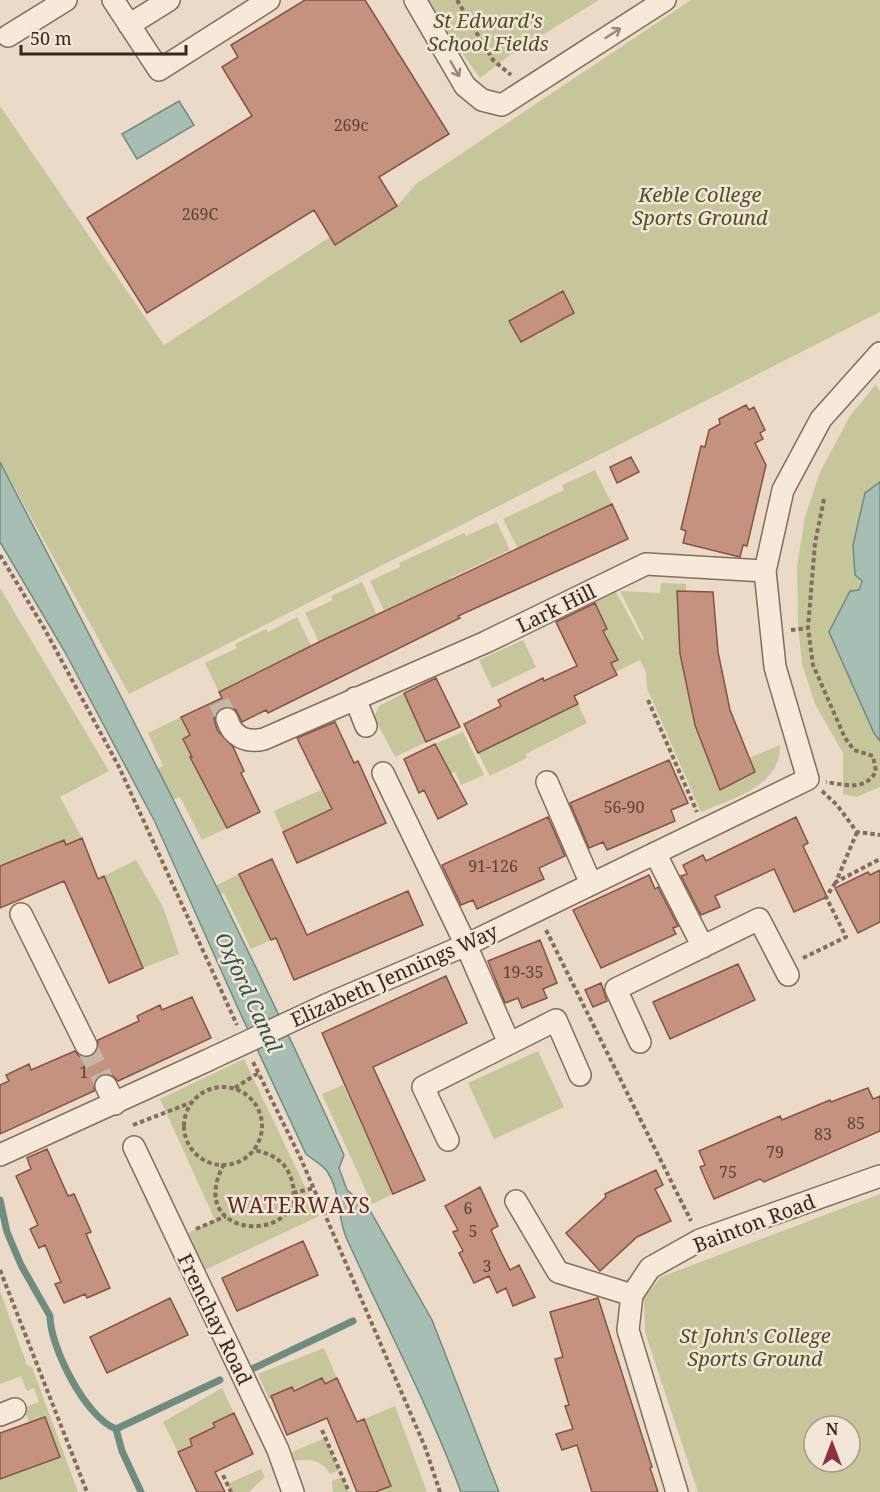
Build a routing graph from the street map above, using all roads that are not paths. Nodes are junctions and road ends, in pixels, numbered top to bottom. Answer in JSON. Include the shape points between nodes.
{"nodes":[{"id":1,"x":66,"y":0,"type":"edge"},
{"id":2,"x":113,"y":0,"type":"edge"},
{"id":3,"x":169,"y":0,"type":"edge"},
{"id":4,"x":269,"y":0,"type":"edge"},
{"id":5,"x":415,"y":0,"type":"edge"},
{"id":6,"x":665,"y":0,"type":"edge"},
{"id":7,"x":129,"y":25,"type":"junction"},
{"id":8,"x":9,"y":36,"type":"dead end"},
{"id":9,"x":880,"y":352,"type":"edge"},
{"id":10,"x":765,"y":571,"type":"junction"},
{"id":11,"x":355,"y":698,"type":"junction"},
{"id":12,"x":226,"y":719,"type":"tunnel mouth"},
{"id":13,"x":366,"y":726,"type":"dead end"},
{"id":14,"x":383,"y":773,"type":"dead end"},
{"id":15,"x":547,"y":782,"type":"dead end"},
{"id":16,"x":655,"y":853,"type":"junction"},
{"id":17,"x":591,"y":884,"type":"junction"},
{"id":18,"x":21,"y":914,"type":"dead end"},
{"id":19,"x":466,"y":945,"type":"junction"},
{"id":20,"x":703,"y":947,"type":"junction"},
{"id":21,"x":786,"y":971,"type":"road end"},
{"id":22,"x":640,"y":1042,"type":"dead end"},
{"id":23,"x":509,"y":1043,"type":"junction"},
{"id":24,"x":86,"y":1045,"type":"tunnel mouth"},
{"id":25,"x":580,"y":1075,"type":"dead end"},
{"id":26,"x":130,"y":1137,"type":"road end"},
{"id":27,"x":447,"y":1140,"type":"dead end"},
{"id":28,"x":0,"y":1155,"type":"edge"},
{"id":29,"x":880,"y":1176,"type":"edge"},
{"id":30,"x":516,"y":1201,"type":"dead end"},
{"id":31,"x":632,"y":1295,"type":"junction"},
{"id":32,"x":293,"y":1492,"type":"edge"},
{"id":33,"x":677,"y":1492,"type":"edge"}],
"edges":[{"from":1,"to":8,"type":"street"},
{"from":2,"to":7,"type":"street"},
{"from":3,"to":7,"type":"street"},
{"from":4,"to":7,"type":"street","via":[[159,70]]},
{"from":5,"to":6,"type":"street","one_way":true,"via":[[465,86],[482,100],[501,105]]},
{"from":9,"to":10,"type":"street","via":[[821,419],[783,490]]},
{"from":10,"to":11,"type":"street","name":"Lark Hill","via":[[646,564],[486,642]]},
{"from":10,"to":16,"type":"street","name":"Elizabeth Jennings Way","via":[[775,667],[808,779]]},
{"from":11,"to":12,"type":"street","name":"Lark Hill","via":[[252,742],[241,738]]},
{"from":11,"to":13,"type":"street"},
{"from":14,"to":19,"type":"street"},
{"from":15,"to":17,"type":"street"},
{"from":16,"to":17,"type":"street","name":"Elizabeth Jennings Way"},
{"from":16,"to":20,"type":"street"},
{"from":17,"to":19,"type":"street","name":"Elizabeth Jennings Way"},
{"from":18,"to":24,"type":"street"},
{"from":19,"to":23,"type":"street"},
{"from":19,"to":28,"type":"street","name":"Elizabeth Jennings Way","bridge":true,"via":[[206,1061],[111,1095]]},
{"from":20,"to":21,"type":"street","via":[[759,919]]},
{"from":20,"to":22,"type":"street","via":[[616,988]]},
{"from":23,"to":25,"type":"street","via":[[556,1020]]},
{"from":23,"to":27,"type":"street","via":[[423,1087]]},
{"from":26,"to":32,"type":"street","name":"Frenchay Road","via":[[278,1450]]},
{"from":29,"to":31,"type":"street","name":"Bainton Road","via":[[700,1240],[650,1268]]},
{"from":30,"to":31,"type":"street","via":[[558,1272]]},
{"from":31,"to":33,"type":"street","name":"Bainton Road","via":[[628,1330]]}]}
